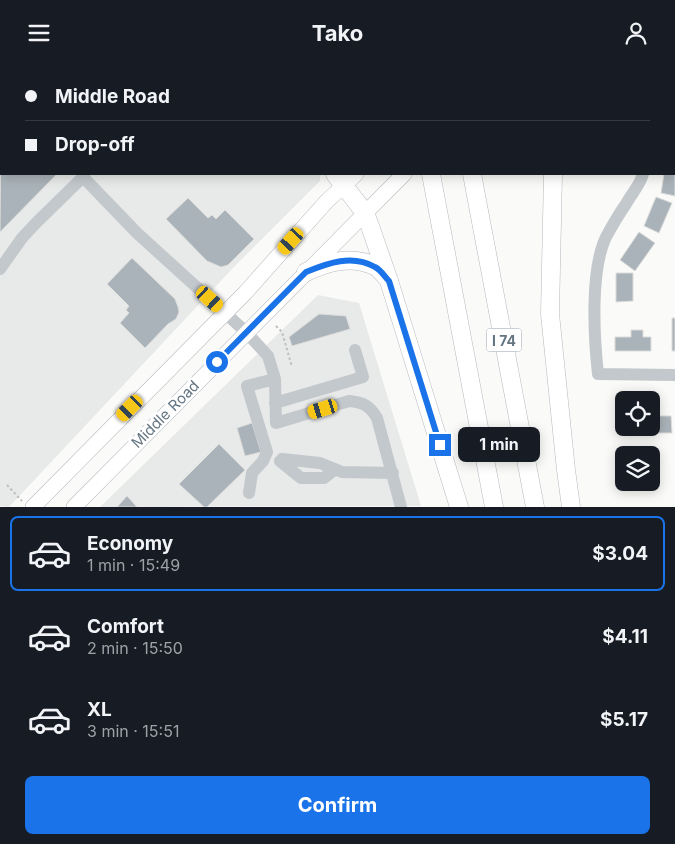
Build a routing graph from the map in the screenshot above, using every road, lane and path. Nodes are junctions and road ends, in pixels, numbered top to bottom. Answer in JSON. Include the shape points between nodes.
{"nodes":[{"id":1,"x":403,"y":175,"type":"edge"},
{"id":2,"x":472,"y":175,"type":"edge"},
{"id":3,"x":554,"y":175,"type":"edge"},
{"id":4,"x":643,"y":175,"type":"edge"},
{"id":5,"x":345,"y":178,"type":"edge"},
{"id":6,"x":432,"y":181,"type":"edge"},
{"id":7,"x":365,"y":213,"type":"junction"},
{"id":8,"x":0,"y":269,"type":"edge"},
{"id":9,"x":306,"y":272,"type":"junction"},
{"id":10,"x":389,"y":281,"type":"junction"},
{"id":11,"x":224,"y":312,"type":"junction"},
{"id":12,"x":276,"y":325,"type":"dead end"},
{"id":13,"x":246,"y":332,"type":"junction"},
{"id":14,"x":355,"y":350,"type":"dead end"},
{"id":15,"x":292,"y":367,"type":"dead end"},
{"id":16,"x":675,"y":375,"type":"edge"},
{"id":17,"x":275,"y":379,"type":"junction"},
{"id":18,"x":334,"y":385,"type":"junction"},
{"id":19,"x":275,"y":403,"type":"junction"},
{"id":20,"x":339,"y":404,"type":"junction"},
{"id":21,"x":281,"y":460,"type":"dead end"},
{"id":22,"x":393,"y":473,"type":"junction"},
{"id":23,"x":7,"y":485,"type":"dead end"},
{"id":24,"x":248,"y":493,"type":"dead end"},
{"id":25,"x":28,"y":504,"type":"edge"},
{"id":26,"x":74,"y":507,"type":"edge"},
{"id":27,"x":401,"y":507,"type":"edge"},
{"id":28,"x":459,"y":507,"type":"edge"},
{"id":29,"x":494,"y":507,"type":"edge"},
{"id":30,"x":535,"y":507,"type":"edge"},
{"id":31,"x":571,"y":507,"type":"edge"}],
"edges":[{"from":1,"to":7,"type":"main road","name":"Middle Road"},
{"from":2,"to":30,"type":"highway","number":"I 74"},
{"from":3,"to":31,"type":"highway","via":[[550,314]]},
{"from":4,"to":16,"type":"street","via":[[600,255],[595,316],[598,374]]},
{"from":5,"to":7,"type":"highway"},
{"from":5,"to":11,"type":"main road","name":"Middle Road","via":[[245,293]]},
{"from":6,"to":29,"type":"highway","number":"I 74"},
{"from":7,"to":9,"type":"main road","name":"Middle Road"},
{"from":7,"to":10,"type":"highway"},
{"from":8,"to":11,"type":"street","via":[[27,233],[82,177]]},
{"from":9,"to":10,"type":"highway","via":[[324,264],[356,261],[376,267]]},
{"from":9,"to":13,"type":"main road","name":"Middle Road"},
{"from":10,"to":28,"type":"highway"},
{"from":11,"to":13,"type":"street"},
{"from":11,"to":25,"type":"main road","name":"Middle Road"},
{"from":12,"to":15,"type":"path","via":[[282,332]]},
{"from":13,"to":17,"type":"street","via":[[268,356]]},
{"from":13,"to":26,"type":"main road","name":"Middle Road"},
{"from":14,"to":18,"type":"street","via":[[363,377]]},
{"from":17,"to":19,"type":"street"},
{"from":17,"to":24,"type":"street","via":[[248,387],[267,451],[252,473]]},
{"from":18,"to":19,"type":"street"},
{"from":18,"to":20,"type":"street"},
{"from":19,"to":20,"type":"street","via":[[276,423]]},
{"from":20,"to":22,"type":"street","via":[[360,402],[371,408]]},
{"from":21,"to":22,"type":"street","via":[[320,463],[342,472]]},
{"from":22,"to":27,"type":"street"},
{"from":23,"to":25,"type":"path"}]}
